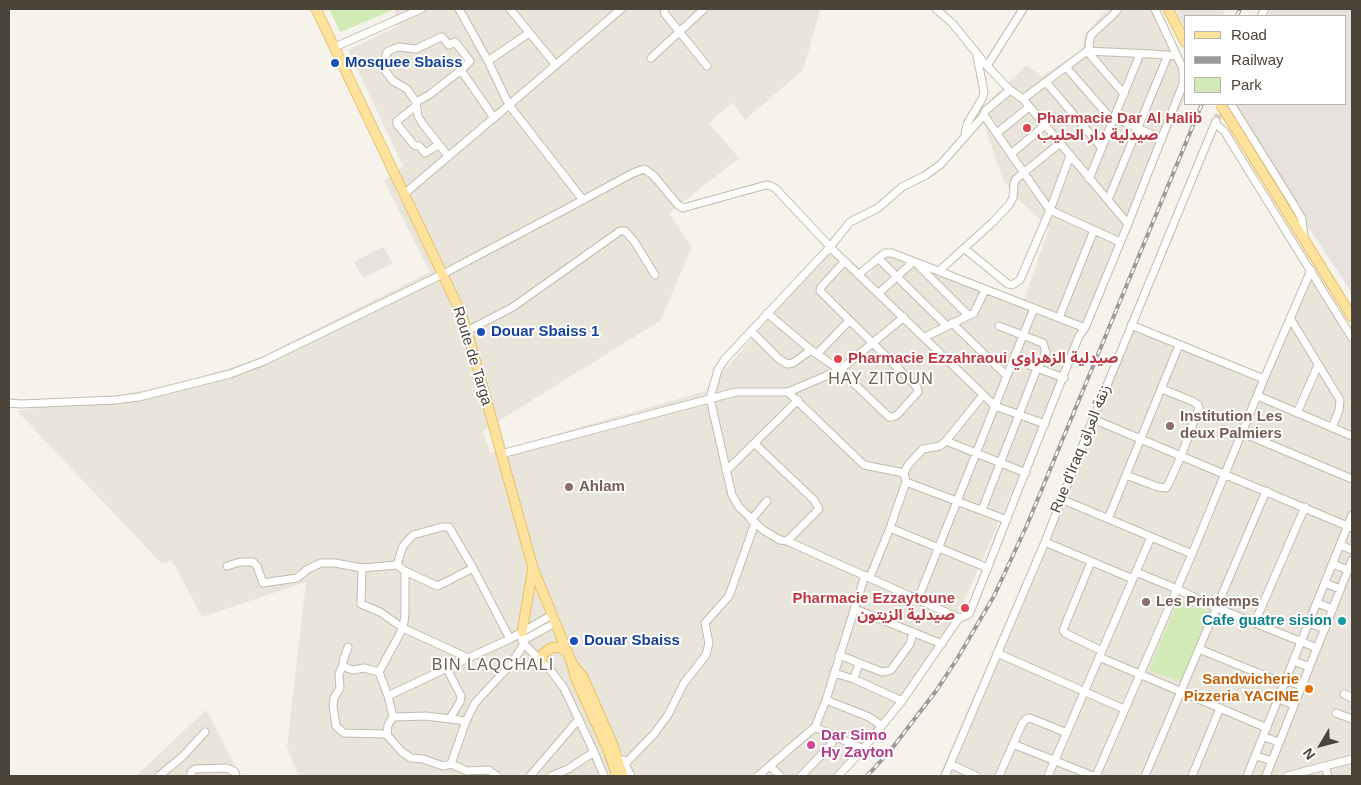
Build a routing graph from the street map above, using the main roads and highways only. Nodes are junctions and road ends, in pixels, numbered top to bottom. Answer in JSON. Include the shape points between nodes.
{"nodes":[{"id":1,"x":316,"y":9,"type":"edge"},
{"id":2,"x":1168,"y":9,"type":"edge"},
{"id":3,"x":1184,"y":40,"type":"edge"},
{"id":4,"x":1221,"y":105,"type":"edge"},
{"id":5,"x":1352,"y":317,"type":"edge"},
{"id":6,"x":533,"y":568,"type":"junction"},
{"id":7,"x":522,"y":639,"type":"road end"},
{"id":8,"x":566,"y":651,"type":"junction"},
{"id":9,"x":541,"y":661,"type":"road end"},
{"id":10,"x":571,"y":661,"type":"junction"},
{"id":11,"x":617,"y":776,"type":"edge"},
{"id":12,"x":623,"y":776,"type":"edge"}],
"edges":[{"from":1,"to":6,"type":"main road","name":"Route de Targa","via":[[467,331]]},
{"from":2,"to":3,"type":"main road"},
{"from":4,"to":5,"type":"main road","bridge":true},
{"from":6,"to":7,"type":"main road"},
{"from":6,"to":8,"type":"main road","name":"Route de Targa"},
{"from":8,"to":9,"type":"main road","via":[[548,649]]},
{"from":8,"to":10,"type":"main road","name":"Route de Targa"},
{"from":10,"to":11,"type":"main road","name":"Route de Targa","via":[[574,677]]},
{"from":10,"to":12,"type":"main road","name":"Route de Targa","via":[[581,673]]}]}
